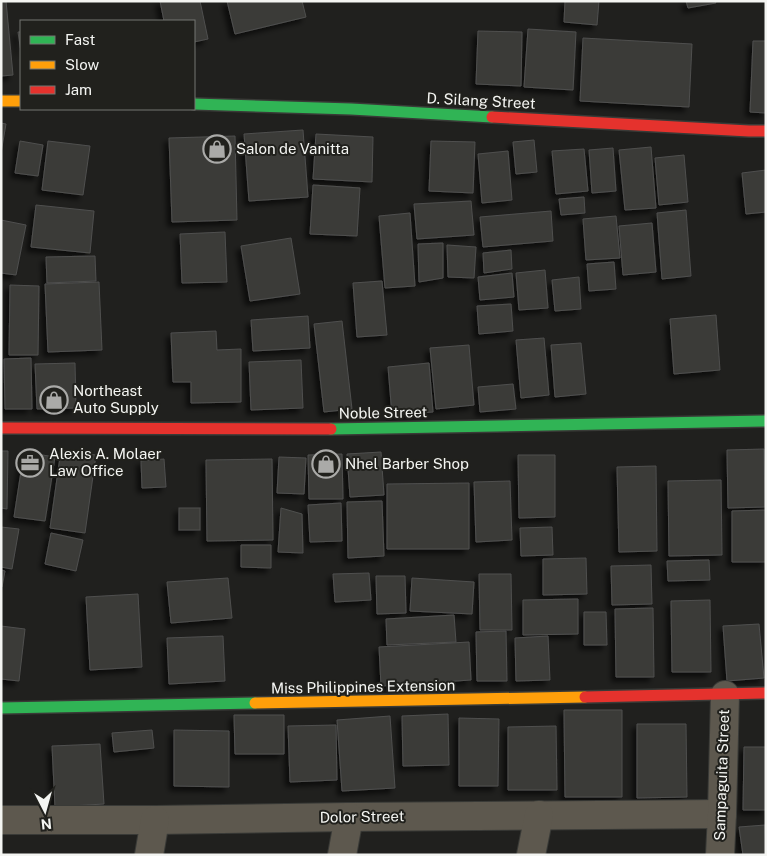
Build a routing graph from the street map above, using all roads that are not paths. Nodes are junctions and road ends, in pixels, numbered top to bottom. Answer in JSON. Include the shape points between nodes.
{"nodes":[{"id":1,"x":1,"y":100,"type":"edge"},
{"id":2,"x":20,"y":101,"type":"edge"},
{"id":3,"x":195,"y":104,"type":"edge"},
{"id":4,"x":766,"y":131,"type":"edge"},
{"id":5,"x":766,"y":421,"type":"edge"},
{"id":6,"x":1,"y":428,"type":"edge"},
{"id":7,"x":766,"y":693,"type":"edge"},
{"id":8,"x":725,"y":695,"type":"junction"},
{"id":9,"x":1,"y":708,"type":"edge"},
{"id":10,"x":722,"y":814,"type":"junction"},
{"id":11,"x":539,"y":815,"type":"junction"},
{"id":12,"x":350,"y":816,"type":"junction"},
{"id":13,"x":1,"y":820,"type":"edge"},
{"id":14,"x":155,"y":820,"type":"junction"},
{"id":15,"x":149,"y":855,"type":"edge"},
{"id":16,"x":342,"y":855,"type":"edge"},
{"id":17,"x":532,"y":855,"type":"edge"},
{"id":18,"x":720,"y":855,"type":"edge"}],
"edges":[{"from":1,"to":2,"type":"street"},
{"from":3,"to":4,"type":"street","name":"D. Silang Street"},
{"from":5,"to":6,"type":"street","name":"Noble Street","via":[[348,429]]},
{"from":7,"to":8,"type":"street","name":"Miss Philippines Extension"},
{"from":8,"to":9,"type":"street","name":"Miss Philippines Extension"},
{"from":8,"to":10,"type":"street","name":"Sampaguita Street"},
{"from":10,"to":11,"type":"street","name":"Dolor Street"},
{"from":10,"to":18,"type":"street","name":"Sampaguita Street"},
{"from":11,"to":12,"type":"street","name":"Dolor Street"},
{"from":11,"to":17,"type":"street"},
{"from":12,"to":14,"type":"street","name":"Dolor Street"},
{"from":12,"to":16,"type":"street"},
{"from":13,"to":14,"type":"street","name":"Dolor Street"},
{"from":14,"to":15,"type":"street"}]}
